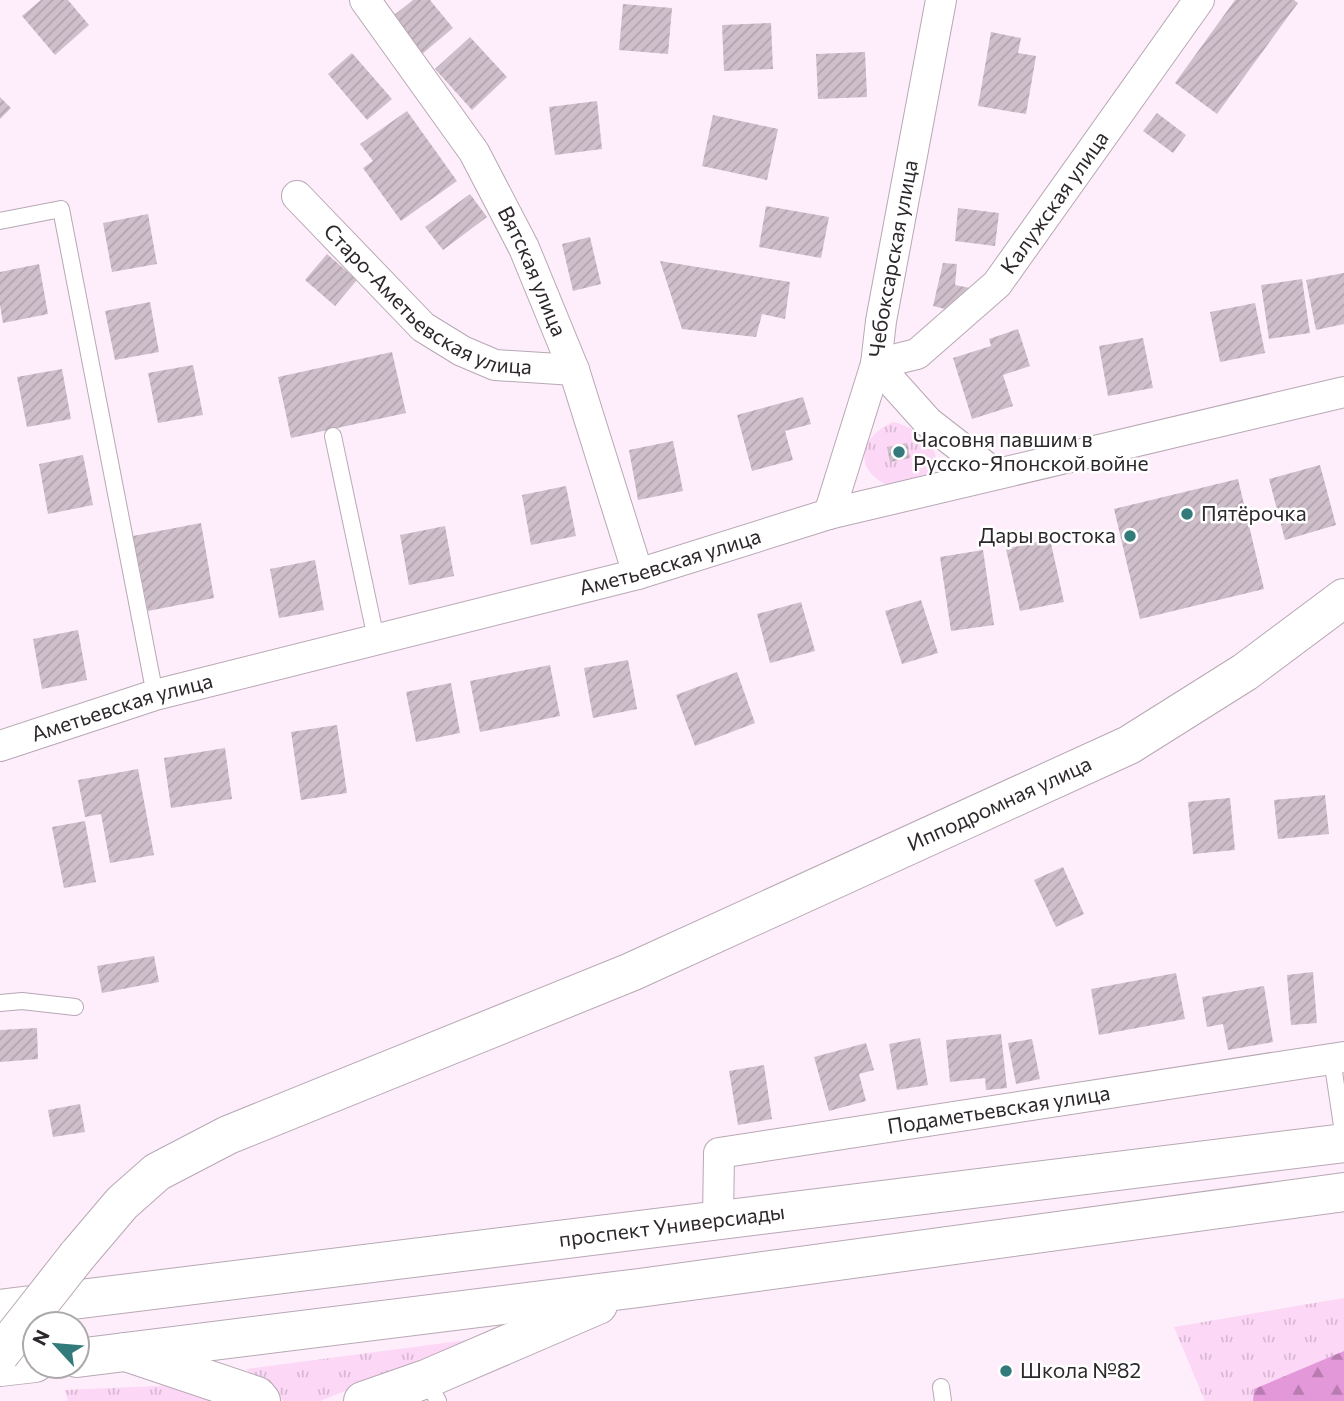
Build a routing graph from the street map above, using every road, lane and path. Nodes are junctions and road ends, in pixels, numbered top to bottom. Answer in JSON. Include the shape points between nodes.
{"nodes":[{"id":1,"x":365,"y":0,"type":"edge"},
{"id":2,"x":941,"y":0,"type":"edge"},
{"id":3,"x":1199,"y":0,"type":"edge"},
{"id":4,"x":297,"y":197,"type":"dead end"},
{"id":5,"x":0,"y":220,"type":"edge"},
{"id":6,"x":876,"y":364,"type":"junction"},
{"id":7,"x":574,"y":370,"type":"junction"},
{"id":8,"x":1344,"y":392,"type":"edge"},
{"id":9,"x":333,"y":436,"type":"dead end"},
{"id":10,"x":995,"y":474,"type":"junction"},
{"id":11,"x":829,"y":513,"type":"junction"},
{"id":12,"x":638,"y":574,"type":"junction"},
{"id":13,"x":1344,"y":598,"type":"edge"},
{"id":14,"x":376,"y":639,"type":"junction"},
{"id":15,"x":155,"y":695,"type":"junction"},
{"id":16,"x":0,"y":747,"type":"edge"},
{"id":17,"x":0,"y":1003,"type":"edge"},
{"id":18,"x":75,"y":1007,"type":"dead end"},
{"id":19,"x":1338,"y":1058,"type":"edge"},
{"id":20,"x":1344,"y":1141,"type":"edge"},
{"id":21,"x":1344,"y":1192,"type":"edge"},
{"id":22,"x":718,"y":1220,"type":"junction"},
{"id":23,"x":639,"y":1288,"type":"junction"},
{"id":24,"x":0,"y":1309,"type":"edge"},
{"id":25,"x":126,"y":1352,"type":"junction"},
{"id":26,"x":0,"y":1354,"type":"edge"},
{"id":27,"x":91,"y":1356,"type":"edge"},
{"id":28,"x":21,"y":1365,"type":"edge"},
{"id":29,"x":0,"y":1367,"type":"edge"},
{"id":30,"x":432,"y":1390,"type":"edge"},
{"id":31,"x":261,"y":1401,"type":"edge"},
{"id":32,"x":363,"y":1401,"type":"edge"}],
"edges":[{"from":1,"to":7,"type":"street","name":"Вятская улица","via":[[474,152],[524,248]]},
{"from":2,"to":6,"type":"street","name":"Чебоксарская улица"},
{"from":3,"to":6,"type":"street","name":"Калужская улица","via":[[997,284],[917,354]]},
{"from":4,"to":7,"type":"street","name":"Старо-Аметьевская улица","via":[[423,327],[495,365]]},
{"from":5,"to":15,"type":"lane","via":[[61,209]]},
{"from":6,"to":10,"type":"street","via":[[928,422]]},
{"from":6,"to":11,"type":"street","name":"Чебоксарская улица"},
{"from":7,"to":12,"type":"street","name":"Вятская улица"},
{"from":8,"to":10,"type":"street","name":"Аметьевская улица"},
{"from":9,"to":14,"type":"lane"},
{"from":10,"to":11,"type":"street","name":"Аметьевская улица"},
{"from":11,"to":12,"type":"street","name":"Аметьевская улица"},
{"from":12,"to":14,"type":"street","name":"Аметьевская улица"},
{"from":13,"to":26,"type":"main road","name":"Ипподромная улица","bridge":true,"via":[[1245,672],[1129,746],[631,972],[228,1135],[157,1172],[122,1203]]},
{"from":14,"to":15,"type":"street","name":"Аметьевская улица"},
{"from":15,"to":16,"type":"street","name":"Аметьевская улица"},
{"from":17,"to":18,"type":"lane"},
{"from":19,"to":20,"type":"lane"},
{"from":19,"to":22,"type":"street","name":"Подаметьевская улица","via":[[719,1153]]},
{"from":20,"to":22,"type":"main road","name":"проспект Универсиады"},
{"from":21,"to":23,"type":"main road"},
{"from":22,"to":24,"type":"main road","name":"проспект Универсиады"},
{"from":23,"to":25,"type":"main road"},
{"from":23,"to":30,"type":"main road"},
{"from":25,"to":27,"type":"main road"},
{"from":25,"to":31,"type":"main road"},
{"from":28,"to":29,"type":"main road"},
{"from":30,"to":32,"type":"main road"}]}
